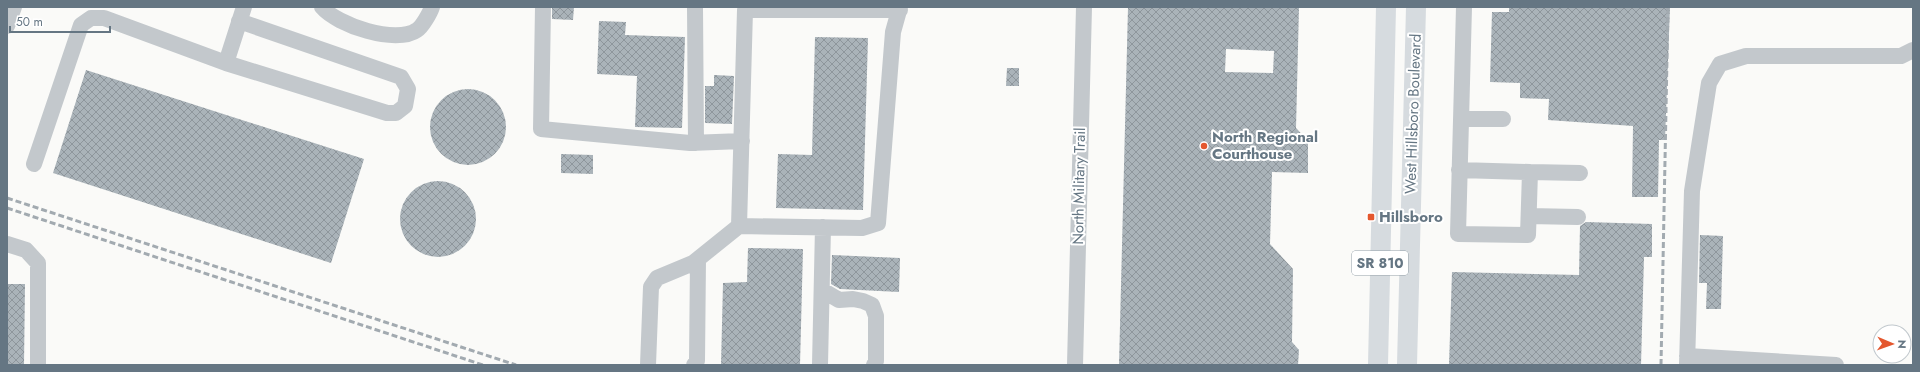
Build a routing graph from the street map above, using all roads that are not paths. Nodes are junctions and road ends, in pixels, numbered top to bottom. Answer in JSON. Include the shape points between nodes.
{"nodes":[{"id":1,"x":14,"y":7,"type":"edge"},
{"id":2,"x":322,"y":7,"type":"edge"},
{"id":3,"x":432,"y":7,"type":"edge"},
{"id":4,"x":543,"y":7,"type":"edge"},
{"id":5,"x":695,"y":7,"type":"edge"},
{"id":6,"x":1084,"y":7,"type":"edge"},
{"id":7,"x":1386,"y":7,"type":"edge"},
{"id":8,"x":1416,"y":7,"type":"edge"},
{"id":9,"x":1464,"y":7,"type":"edge"},
{"id":10,"x":745,"y":8,"type":"edge"},
{"id":11,"x":900,"y":9,"type":"edge"},
{"id":12,"x":242,"y":14,"type":"edge"},
{"id":13,"x":7,"y":26,"type":"edge"},
{"id":14,"x":1913,"y":50,"type":"edge"},
{"id":15,"x":226,"y":64,"type":"junction"},
{"id":16,"x":1461,"y":119,"type":"junction"},
{"id":17,"x":1503,"y":119,"type":"dead end"},
{"id":18,"x":742,"y":141,"type":"junction"},
{"id":19,"x":696,"y":143,"type":"junction"},
{"id":20,"x":1383,"y":161,"type":"junction"},
{"id":21,"x":34,"y":164,"type":"dead end"},
{"id":22,"x":1460,"y":170,"type":"junction"},
{"id":23,"x":1530,"y":172,"type":"junction"},
{"id":24,"x":1580,"y":173,"type":"dead end"},
{"id":25,"x":1411,"y":207,"type":"junction"},
{"id":26,"x":1529,"y":216,"type":"junction"},
{"id":27,"x":1578,"y":217,"type":"dead end"},
{"id":28,"x":739,"y":226,"type":"junction"},
{"id":29,"x":823,"y":227,"type":"junction"},
{"id":30,"x":7,"y":244,"type":"edge"},
{"id":31,"x":698,"y":259,"type":"junction"},
{"id":32,"x":822,"y":290,"type":"junction"},
{"id":33,"x":1687,"y":360,"type":"edge"},
{"id":34,"x":38,"y":365,"type":"edge"},
{"id":35,"x":648,"y":365,"type":"edge"},
{"id":36,"x":694,"y":365,"type":"edge"},
{"id":37,"x":820,"y":365,"type":"edge"},
{"id":38,"x":874,"y":365,"type":"edge"},
{"id":39,"x":1075,"y":365,"type":"edge"},
{"id":40,"x":1378,"y":365,"type":"edge"},
{"id":41,"x":1407,"y":365,"type":"edge"},
{"id":42,"x":1836,"y":365,"type":"edge"}],
"edges":[{"from":1,"to":13,"type":"street"},
{"from":2,"to":3,"type":"street","via":[[327,13],[353,26],[399,36],[417,30]]},
{"from":4,"to":19,"type":"street","via":[[541,129]]},
{"from":5,"to":19,"type":"street"},
{"from":6,"to":39,"type":"street","name":"North Military Trail"},
{"from":7,"to":20,"type":"main road","name":"West Hillsboro Boulevard","number":"SR 810"},
{"from":8,"to":25,"type":"main road","name":"West Hillsboro Boulevard","number":"SR 810"},
{"from":9,"to":16,"type":"street"},
{"from":10,"to":11,"type":"street"},
{"from":10,"to":18,"type":"street"},
{"from":11,"to":29,"type":"street","via":[[893,32],[878,223],[862,228]]},
{"from":12,"to":15,"type":"street"},
{"from":12,"to":15,"type":"street","via":[[401,77],[408,89],[405,106],[396,113],[387,113]]},
{"from":14,"to":33,"type":"street","via":[[1901,56],[1746,56],[1720,64],[1709,83],[1692,191]]},
{"from":15,"to":21,"type":"street","via":[[104,18],[91,18],[81,25]]},
{"from":16,"to":17,"type":"street"},
{"from":16,"to":22,"type":"street"},
{"from":18,"to":19,"type":"street"},
{"from":18,"to":28,"type":"street"},
{"from":20,"to":25,"type":"main road","via":[[1394,173]]},
{"from":20,"to":40,"type":"main road","name":"West Hillsboro Boulevard","number":"SR 810"},
{"from":22,"to":23,"type":"street"},
{"from":22,"to":26,"type":"street","via":[[1458,234],[1528,235]]},
{"from":23,"to":24,"type":"street"},
{"from":23,"to":26,"type":"street"},
{"from":25,"to":41,"type":"main road","name":"West Hillsboro Boulevard","number":"SR 810"},
{"from":26,"to":27,"type":"street"},
{"from":28,"to":29,"type":"street"},
{"from":28,"to":31,"type":"street"},
{"from":29,"to":32,"type":"street"},
{"from":30,"to":34,"type":"street","via":[[26,250],[38,263]]},
{"from":31,"to":35,"type":"street","via":[[657,278],[651,287]]},
{"from":31,"to":36,"type":"street","via":[[697,361]]},
{"from":32,"to":37,"type":"street"},
{"from":32,"to":38,"type":"street","via":[[839,300],[853,299],[872,305],[876,316]]},
{"from":33,"to":42,"type":"street"}]}
